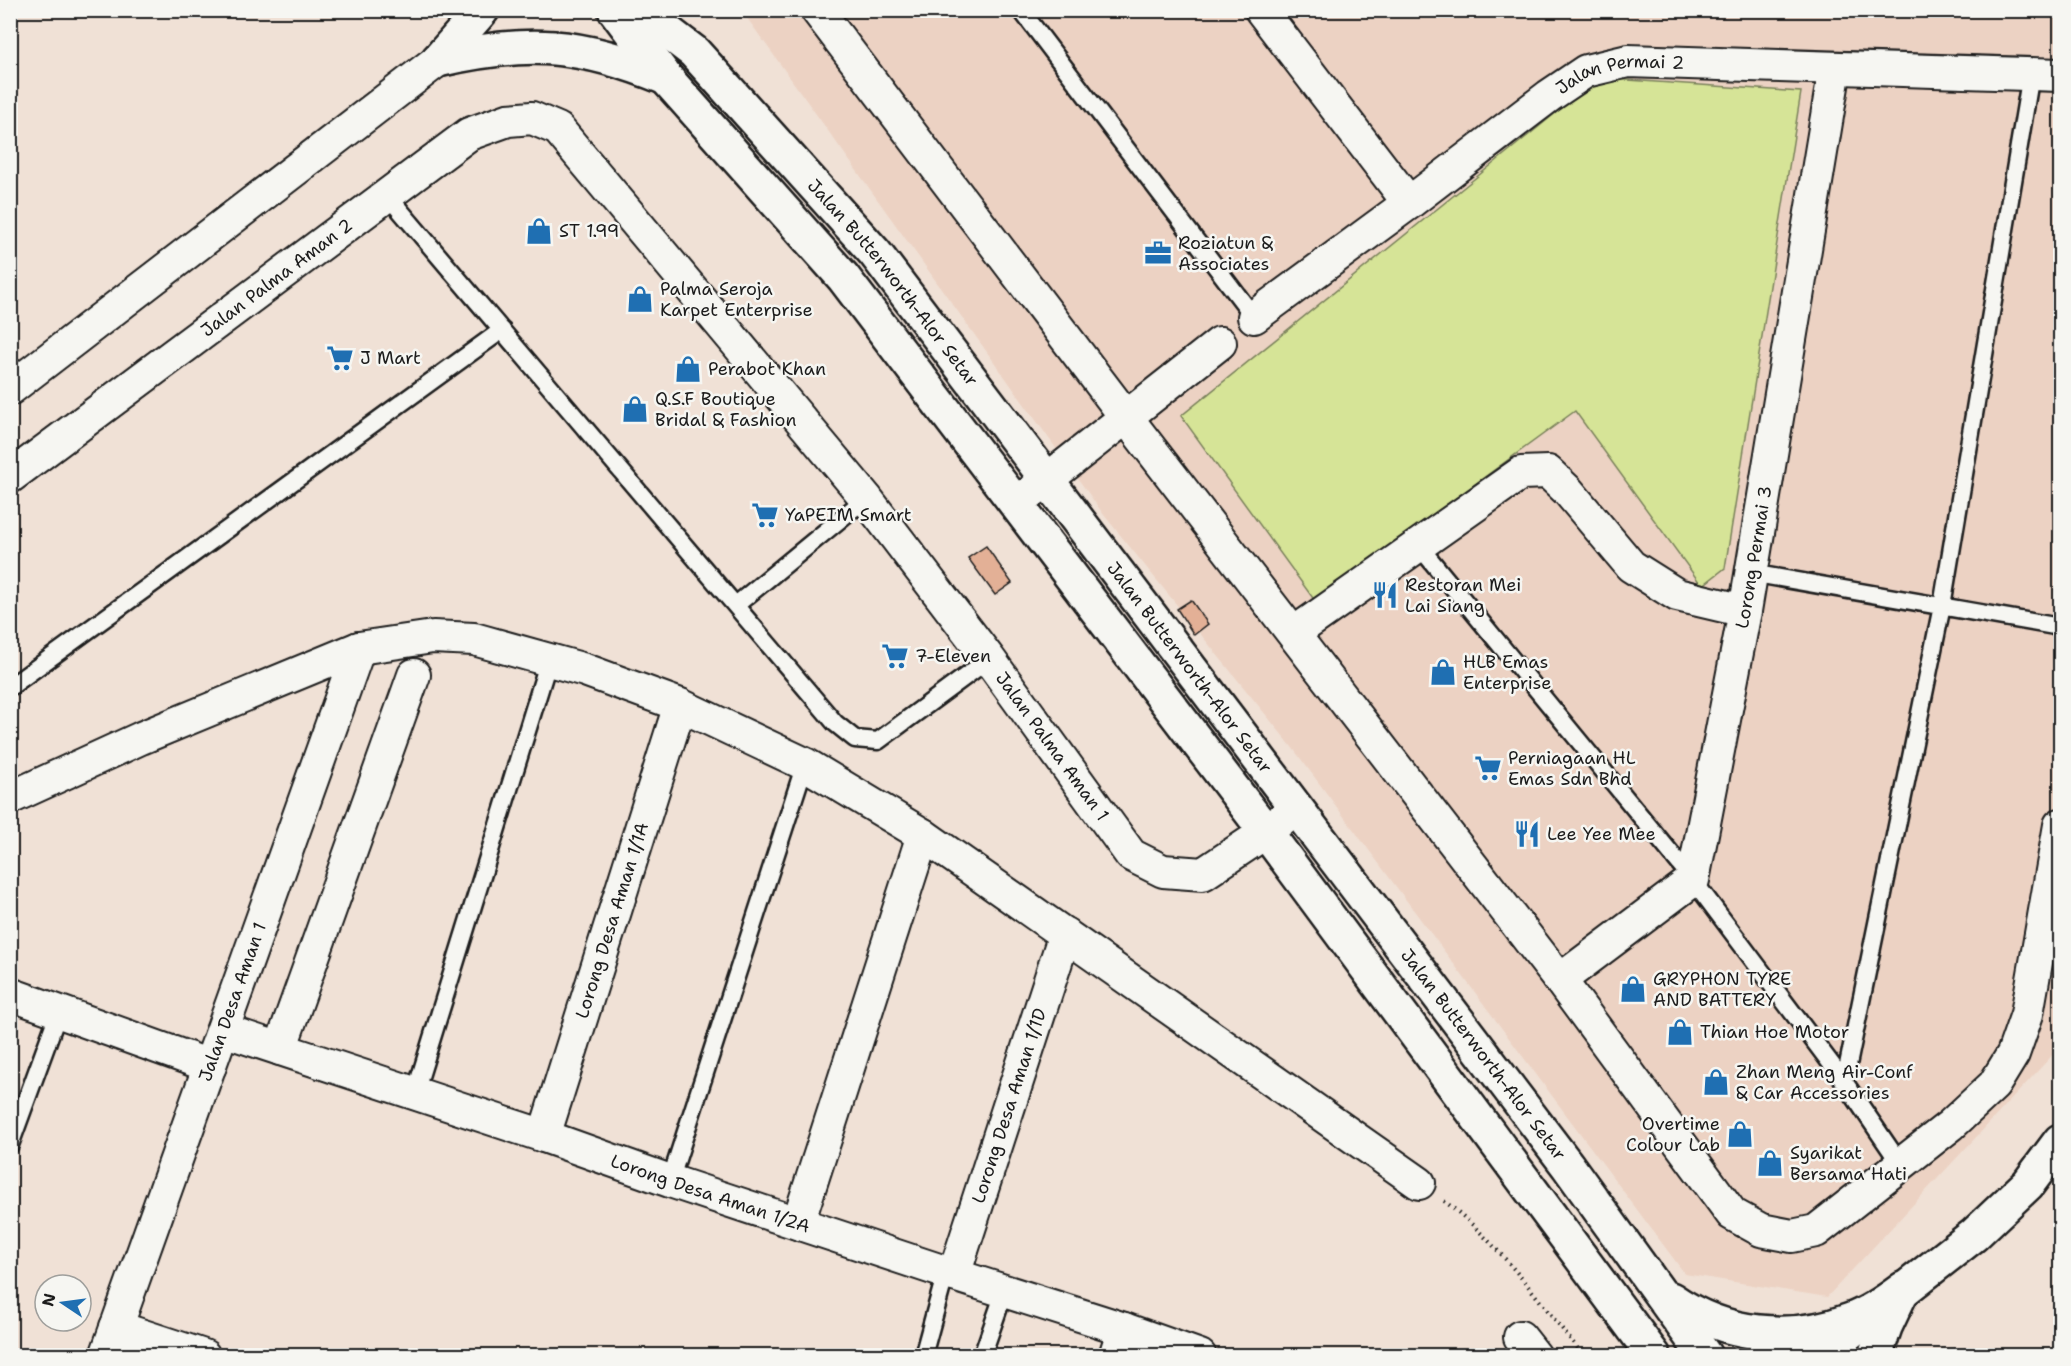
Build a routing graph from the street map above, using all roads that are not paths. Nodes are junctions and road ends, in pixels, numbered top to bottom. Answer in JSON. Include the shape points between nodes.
{"nodes":[{"id":1,"x":615,"y":10,"type":"edge"},
{"id":2,"x":639,"y":10,"type":"edge"},
{"id":3,"x":816,"y":10,"type":"edge"},
{"id":4,"x":1021,"y":10,"type":"edge"},
{"id":5,"x":1261,"y":10,"type":"edge"},
{"id":6,"x":472,"y":17,"type":"edge"},
{"id":7,"x":438,"y":60,"type":"junction"},
{"id":8,"x":1835,"y":68,"type":"junction"},
{"id":9,"x":2046,"y":75,"type":"edge"},
{"id":10,"x":666,"y":78,"type":"junction"},
{"id":11,"x":558,"y":129,"type":"joint"},
{"id":12,"x":387,"y":195,"type":"junction"},
{"id":13,"x":1409,"y":203,"type":"junction"},
{"id":14,"x":1254,"y":317,"type":"joint"},
{"id":15,"x":502,"y":330,"type":"junction"},
{"id":16,"x":1220,"y":343,"type":"dead end"},
{"id":17,"x":10,"y":388,"type":"edge"},
{"id":18,"x":1126,"y":417,"type":"junction"},
{"id":19,"x":10,"y":477,"type":"edge"},
{"id":20,"x":1047,"y":480,"type":"junction"},
{"id":21,"x":866,"y":498,"type":"junction"},
{"id":22,"x":1016,"y":504,"type":"junction"},
{"id":23,"x":1419,"y":546,"type":"junction"},
{"id":24,"x":1751,"y":573,"type":"junction"},
{"id":25,"x":736,"y":605,"type":"junction"},
{"id":26,"x":1942,"y":606,"type":"junction"},
{"id":27,"x":1745,"y":611,"type":"junction"},
{"id":28,"x":2061,"y":627,"type":"edge"},
{"id":29,"x":1294,"y":633,"type":"junction"},
{"id":30,"x":359,"y":648,"type":"junction"},
{"id":31,"x":989,"y":659,"type":"junction"},
{"id":32,"x":549,"y":660,"type":"junction"},
{"id":33,"x":414,"y":675,"type":"dead end"},
{"id":34,"x":10,"y":687,"type":"edge"},
{"id":35,"x":680,"y":705,"type":"junction"},
{"id":36,"x":805,"y":764,"type":"junction"},
{"id":37,"x":10,"y":798,"type":"edge"},
{"id":38,"x":1296,"y":808,"type":"junction"},
{"id":39,"x":2061,"y":825,"type":"edge"},
{"id":40,"x":1266,"y":832,"type":"junction"},
{"id":41,"x":923,"y":835,"type":"junction"},
{"id":42,"x":1693,"y":880,"type":"junction"},
{"id":43,"x":1065,"y":934,"type":"junction"},
{"id":44,"x":1560,"y":980,"type":"junction"},
{"id":45,"x":10,"y":994,"type":"edge"},
{"id":46,"x":59,"y":1011,"type":"junction"},
{"id":47,"x":223,"y":1030,"type":"junction"},
{"id":48,"x":280,"y":1049,"type":"junction"},
{"id":49,"x":210,"y":1066,"type":"junction"},
{"id":50,"x":1841,"y":1077,"type":"junction"},
{"id":51,"x":415,"y":1093,"type":"junction"},
{"id":52,"x":544,"y":1136,"type":"junction"},
{"id":53,"x":2061,"y":1141,"type":"edge"},
{"id":54,"x":10,"y":1145,"type":"edge"},
{"id":55,"x":1901,"y":1165,"type":"junction"},
{"id":56,"x":670,"y":1181,"type":"junction"},
{"id":57,"x":1419,"y":1183,"type":"road end"},
{"id":58,"x":798,"y":1223,"type":"junction"},
{"id":59,"x":950,"y":1273,"type":"junction"},
{"id":60,"x":1658,"y":1289,"type":"junction"},
{"id":61,"x":1903,"y":1289,"type":"junction"},
{"id":62,"x":1005,"y":1290,"type":"junction"},
{"id":63,"x":112,"y":1341,"type":"edge"},
{"id":64,"x":1119,"y":1342,"type":"edge"},
{"id":65,"x":204,"y":1356,"type":"edge"},
{"id":66,"x":923,"y":1356,"type":"edge"},
{"id":67,"x":982,"y":1356,"type":"edge"},
{"id":68,"x":1200,"y":1356,"type":"edge"},
{"id":69,"x":1654,"y":1356,"type":"edge"},
{"id":70,"x":1705,"y":1356,"type":"edge"},
{"id":71,"x":1819,"y":1356,"type":"edge"},
{"id":72,"x":1875,"y":1356,"type":"edge"}],
"edges":[{"from":1,"to":10,"type":"main road","name":"Jalan Butterworth-Alor Setar"},
{"from":2,"to":20,"type":"main road","name":"Jalan Butterworth-Alor Setar","via":[[694,52],[875,253]]},
{"from":3,"to":18,"type":"street"},
{"from":4,"to":14,"type":"lane"},
{"from":5,"to":13,"type":"street"},
{"from":6,"to":7,"type":"main road"},
{"from":7,"to":10,"type":"main road","via":[[515,46],[554,47],[630,63]]},
{"from":7,"to":17,"type":"street"},
{"from":8,"to":9,"type":"street","name":"Jalan Permai 2"},
{"from":8,"to":13,"type":"street","name":"Jalan Permai 2","via":[[1628,61],[1586,71]]},
{"from":8,"to":24,"type":"street","name":"Lorong Permai 3"},
{"from":9,"to":26,"type":"lane"},
{"from":10,"to":22,"type":"main road","name":"Jalan Butterworth-Alor Setar","via":[[843,277]]},
{"from":11,"to":12,"type":"street","name":"Jalan Palma Aman 2","via":[[532,118],[508,120],[469,134]]},
{"from":11,"to":21,"type":"street","name":"Jalan Palma Aman 1"},
{"from":12,"to":15,"type":"lane"},
{"from":12,"to":19,"type":"street","name":"Jalan Palma Aman 2"},
{"from":13,"to":14,"type":"street","name":"Jalan Permai 2"},
{"from":15,"to":25,"type":"lane"},
{"from":15,"to":34,"type":"lane"},
{"from":16,"to":18,"type":"street"},
{"from":18,"to":20,"type":"street"},
{"from":18,"to":29,"type":"street"},
{"from":20,"to":22,"type":"street"},
{"from":20,"to":38,"type":"main road","name":"Jalan Butterworth-Alor Setar"},
{"from":21,"to":25,"type":"lane"},
{"from":21,"to":31,"type":"street","name":"Jalan Palma Aman 1"},
{"from":22,"to":40,"type":"main road","name":"Jalan Butterworth-Alor Setar"},
{"from":23,"to":27,"type":"street","via":[[1521,473],[1548,472],[1631,566],[1677,595]]},
{"from":23,"to":29,"type":"street"},
{"from":23,"to":42,"type":"lane"},
{"from":24,"to":26,"type":"lane"},
{"from":24,"to":27,"type":"street","name":"Lorong Permai 3"},
{"from":25,"to":31,"type":"lane","via":[[835,723],[855,739],[878,741]]},
{"from":26,"to":28,"type":"lane"},
{"from":26,"to":50,"type":"lane","via":[[1848,1065]]},
{"from":27,"to":42,"type":"street","name":"Lorong Permai 3"},
{"from":29,"to":44,"type":"street"},
{"from":30,"to":32,"type":"street","via":[[433,637],[474,639]]},
{"from":30,"to":37,"type":"street","via":[[141,738]]},
{"from":30,"to":47,"type":"street","name":"Jalan Desa Aman 1"},
{"from":31,"to":40,"type":"street","name":"Jalan Palma Aman 1","via":[[1131,855],[1163,871],[1203,874]]},
{"from":32,"to":35,"type":"street"},
{"from":32,"to":51,"type":"lane"},
{"from":33,"to":48,"type":"street"},
{"from":35,"to":36,"type":"street"},
{"from":35,"to":52,"type":"street","name":"Lorong Desa Aman 1/1A"},
{"from":36,"to":41,"type":"street"},
{"from":36,"to":56,"type":"lane"},
{"from":38,"to":40,"type":"street","name":"Jalan Palma Aman 1"},
{"from":38,"to":60,"type":"main road","name":"Jalan Butterworth-Alor Setar"},
{"from":39,"to":55,"type":"street","via":[[2027,1014],[2013,1054],[1994,1085]]},
{"from":40,"to":69,"type":"main road","name":"Jalan Butterworth-Alor Setar"},
{"from":41,"to":43,"type":"street"},
{"from":41,"to":58,"type":"street"},
{"from":42,"to":44,"type":"street"},
{"from":42,"to":50,"type":"lane"},
{"from":43,"to":57,"type":"street"},
{"from":43,"to":59,"type":"street","name":"Lorong Desa Aman 1/1D"},
{"from":44,"to":55,"type":"street","via":[[1732,1214],[1761,1230],[1792,1236],[1816,1231]]},
{"from":45,"to":46,"type":"street"},
{"from":46,"to":49,"type":"street"},
{"from":46,"to":54,"type":"lane"},
{"from":47,"to":48,"type":"street","name":"Lorong Desa Aman 1/2A"},
{"from":47,"to":49,"type":"street","name":"Jalan Desa Aman 1"},
{"from":48,"to":51,"type":"street","name":"Lorong Desa Aman 1/2A"},
{"from":49,"to":63,"type":"street","name":"Jalan Desa Aman 1"},
{"from":50,"to":55,"type":"lane"},
{"from":51,"to":52,"type":"street","name":"Lorong Desa Aman 1/2A"},
{"from":52,"to":56,"type":"street","name":"Lorong Desa Aman 1/2A"},
{"from":53,"to":61,"type":"main road","via":[[2028,1184],[1974,1235]]},
{"from":56,"to":58,"type":"street","name":"Lorong Desa Aman 1/2A"},
{"from":58,"to":59,"type":"street","name":"Lorong Desa Aman 1/2A"},
{"from":59,"to":62,"type":"street","name":"Lorong Desa Aman 1/2A"},
{"from":59,"to":66,"type":"lane"},
{"from":60,"to":61,"type":"main road","via":[[1708,1320],[1736,1329],[1795,1334],[1853,1320]]},
{"from":60,"to":70,"type":"main road","name":"Jalan Butterworth-Alor Setar"},
{"from":61,"to":71,"type":"main road"},
{"from":61,"to":72,"type":"main road"},
{"from":62,"to":64,"type":"street","name":"Lorong Desa Aman 1/2A"},
{"from":62,"to":67,"type":"lane"},
{"from":63,"to":65,"type":"street"},
{"from":64,"to":68,"type":"street","name":"Lorong Desa Aman 1/2A"}]}
